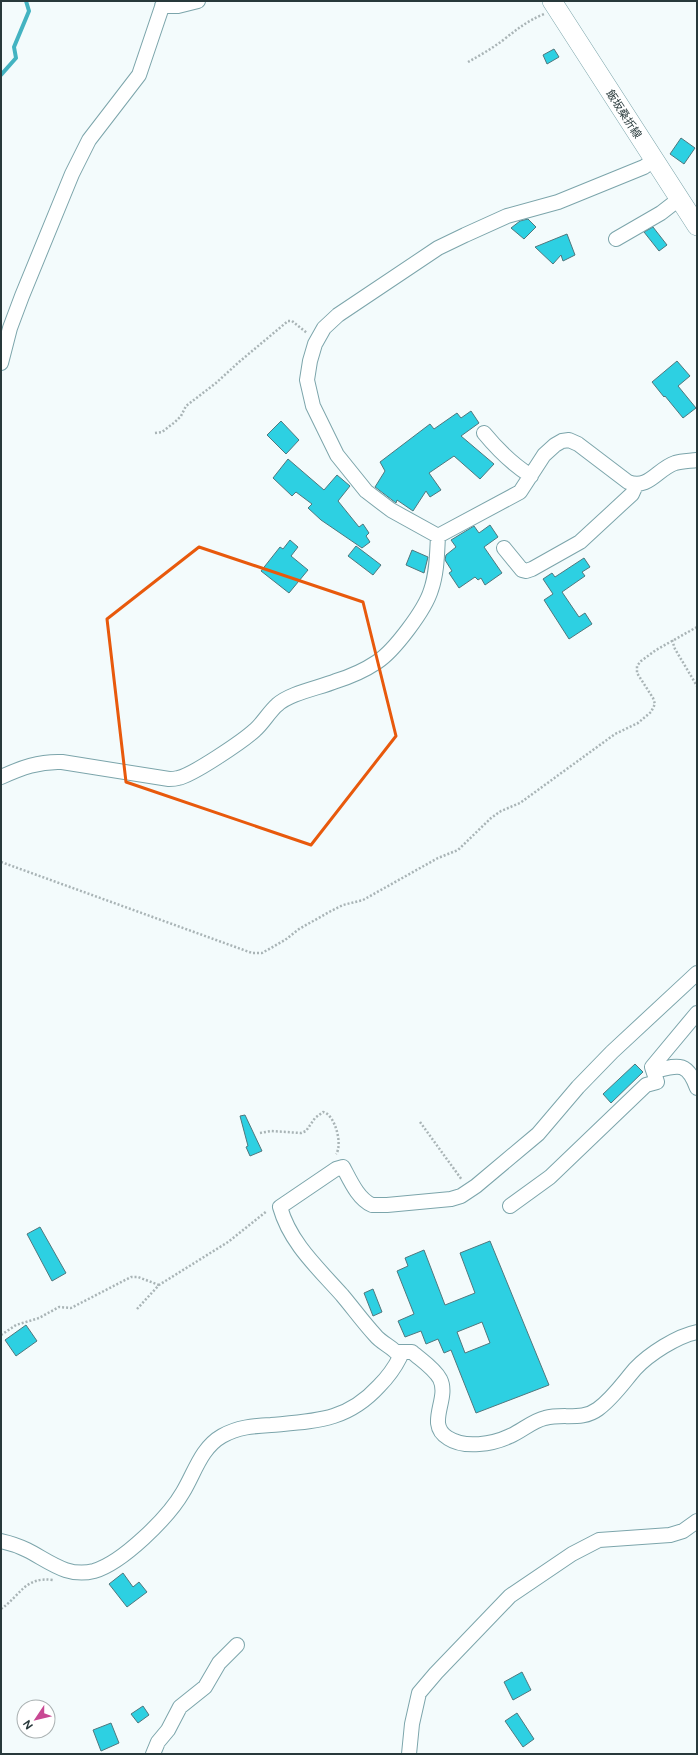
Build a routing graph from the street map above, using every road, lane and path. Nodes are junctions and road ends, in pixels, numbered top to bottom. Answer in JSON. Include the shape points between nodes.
{"nodes":[{"id":1,"x":198,"y":1,"type":"edge"},
{"id":2,"x":163,"y":3,"type":"edge"},
{"id":3,"x":554,"y":5,"type":"edge"},
{"id":4,"x":468,"y":62,"type":"dead end"},
{"id":5,"x":654,"y":160,"type":"junction"},
{"id":6,"x":679,"y":199,"type":"junction"},
{"id":7,"x":697,"y":226,"type":"edge"},
{"id":8,"x":616,"y":239,"type":"dead end"},
{"id":9,"x":316,"y":342,"type":"junction"},
{"id":10,"x":1,"y":363,"type":"edge"},
{"id":11,"x":156,"y":433,"type":"dead end"},
{"id":12,"x":484,"y":433,"type":"dead end"},
{"id":13,"x":697,"y":460,"type":"edge"},
{"id":14,"x":531,"y":476,"type":"junction"},
{"id":15,"x":636,"y":485,"type":"junction"},
{"id":16,"x":438,"y":536,"type":"junction"},
{"id":17,"x":504,"y":548,"type":"dead end"},
{"id":18,"x":697,"y":627,"type":"edge"},
{"id":19,"x":672,"y":640,"type":"junction"},
{"id":20,"x":697,"y":686,"type":"edge"},
{"id":21,"x":1,"y":777,"type":"edge"},
{"id":22,"x":1,"y":862,"type":"edge"},
{"id":23,"x":697,"y":973,"type":"edge"},
{"id":24,"x":697,"y":1013,"type":"edge"},
{"id":25,"x":655,"y":1071,"type":"junction"},
{"id":26,"x":697,"y":1088,"type":"edge"},
{"id":27,"x":420,"y":1122,"type":"dead end"},
{"id":28,"x":260,"y":1133,"type":"dead end"},
{"id":29,"x":334,"y":1156,"type":"dead end"},
{"id":30,"x":470,"y":1190,"type":"junction"},
{"id":31,"x":510,"y":1206,"type":"dead end"},
{"id":32,"x":280,"y":1207,"type":"junction"},
{"id":33,"x":159,"y":1285,"type":"junction"},
{"id":34,"x":137,"y":1308,"type":"dead end"},
{"id":35,"x":697,"y":1332,"type":"edge"},
{"id":36,"x":1,"y":1335,"type":"edge"},
{"id":37,"x":397,"y":1352,"type":"junction"},
{"id":38,"x":697,"y":1521,"type":"edge"},
{"id":39,"x":1,"y":1541,"type":"edge"},
{"id":40,"x":54,"y":1580,"type":"dead end"},
{"id":41,"x":1,"y":1609,"type":"edge"},
{"id":42,"x":237,"y":1645,"type":"dead end"},
{"id":43,"x":153,"y":1754,"type":"edge"},
{"id":44,"x":409,"y":1754,"type":"edge"}],
"edges":[{"from":1,"to":2,"type":"street","via":[[178,6]]},
{"from":2,"to":10,"type":"street","via":[[139,75],[90,140],[72,174],[22,296]]},
{"from":3,"to":4,"type":"path"},
{"from":3,"to":5,"type":"main road","name":"飯坂桑折線"},
{"from":5,"to":6,"type":"main road","name":"飯坂桑折線"},
{"from":5,"to":9,"type":"street","via":[[644,167],[558,202],[507,216],[438,248],[338,315],[324,328]]},
{"from":6,"to":7,"type":"main road","name":"飯坂桑折線"},
{"from":6,"to":8,"type":"street","via":[[661,213]]},
{"from":9,"to":11,"type":"path","via":[[292,321],[288,321],[186,406],[174,422],[162,432]]},
{"from":9,"to":16,"type":"street","via":[[307,380],[313,406],[337,455],[366,491],[391,510]]},
{"from":12,"to":14,"type":"street","via":[[503,455]]},
{"from":13,"to":15,"type":"street","via":[[674,463],[643,484]]},
{"from":14,"to":15,"type":"street","via":[[544,455],[562,440],[569,440]]},
{"from":14,"to":16,"type":"street","via":[[520,492]]},
{"from":15,"to":17,"type":"street","via":[[632,494],[588,535],[532,569],[522,570]]},
{"from":16,"to":21,"type":"street","via":[[436,567],[425,606],[383,658],[376,664],[276,705],[255,730],[192,772],[169,779],[62,762],[47,762],[25,767]]},
{"from":18,"to":19,"type":"path"},
{"from":19,"to":20,"type":"path"},
{"from":19,"to":22,"type":"path","via":[[637,666],[637,673],[655,704],[638,723],[615,734],[520,803],[491,818],[458,850],[438,858],[363,900],[331,911],[262,953],[252,953]]},
{"from":23,"to":30,"type":"street","via":[[612,1052],[538,1134]]},
{"from":24,"to":25,"type":"street","via":[[652,1067]]},
{"from":25,"to":26,"type":"street","via":[[668,1066],[678,1066],[688,1071]]},
{"from":25,"to":31,"type":"street","via":[[657,1082],[646,1085],[550,1176]]},
{"from":27,"to":30,"type":"path"},
{"from":28,"to":29,"type":"path","via":[[301,1133],[309,1129],[315,1118],[323,1112],[327,1113],[332,1118],[339,1146],[338,1153]]},
{"from":30,"to":32,"type":"street","via":[[461,1196],[451,1198],[375,1206],[368,1203],[360,1194],[343,1167],[336,1169]]},
{"from":32,"to":33,"type":"path","via":[[269,1210],[228,1242]]},
{"from":32,"to":37,"type":"street","via":[[295,1239],[307,1256],[376,1337]]},
{"from":33,"to":34,"type":"path"},
{"from":33,"to":36,"type":"path","via":[[131,1277],[71,1308],[59,1307],[39,1318],[16,1325]]},
{"from":35,"to":37,"type":"street","via":[[675,1340],[645,1360],[597,1410],[582,1417],[545,1418],[510,1436],[476,1444],[453,1441],[442,1432],[438,1421],[444,1393],[440,1379],[412,1352]]},
{"from":37,"to":39,"type":"street","via":[[400,1357],[388,1377],[352,1409],[312,1421],[243,1427],[220,1436],[206,1447],[170,1510],[123,1556],[109,1566],[92,1572],[71,1572],[52,1566],[27,1550]]},
{"from":38,"to":44,"type":"street","via":[[683,1531],[670,1535],[600,1540],[572,1554],[510,1596],[419,1693]]},
{"from":40,"to":41,"type":"path","via":[[42,1578],[33,1581]]},
{"from":42,"to":43,"type":"street","via":[[219,1662],[205,1687],[180,1707]]}]}
